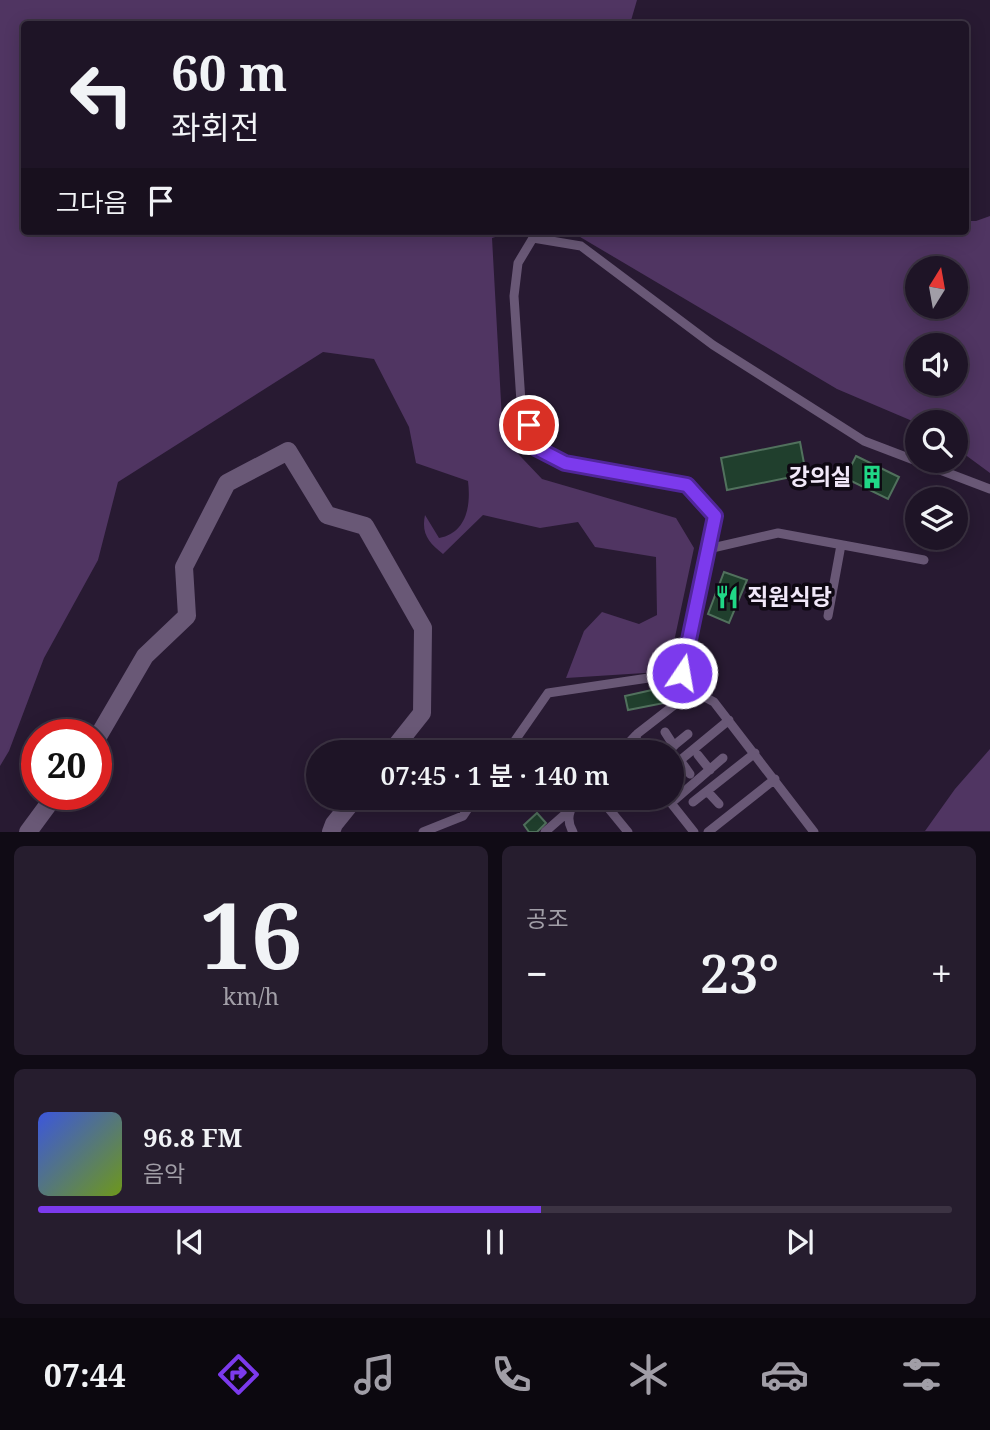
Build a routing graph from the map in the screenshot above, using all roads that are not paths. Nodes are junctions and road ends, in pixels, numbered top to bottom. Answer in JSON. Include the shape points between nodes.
{"nodes":[{"id":1,"x":990,"y":489,"type":"edge"},
{"id":2,"x":841,"y":545,"type":"junction"},
{"id":3,"x":708,"y":549,"type":"junction"},
{"id":4,"x":923,"y":560,"type":"dead end"},
{"id":5,"x":828,"y":616,"type":"dead end"},
{"id":6,"x":682,"y":673,"type":"junction"},
{"id":7,"x":701,"y":695,"type":"junction"},
{"id":8,"x":108,"y":719,"type":"edge"},
{"id":9,"x":729,"y":720,"type":"junction"},
{"id":10,"x":665,"y":732,"type":"dead end"},
{"id":11,"x":637,"y":734,"type":"junction"},
{"id":12,"x":688,"y":734,"type":"dead end"},
{"id":13,"x":401,"y":740,"type":"edge"},
{"id":14,"x":515,"y":740,"type":"edge"},
{"id":15,"x":631,"y":740,"type":"edge"},
{"id":16,"x":636,"y":740,"type":"edge"},
{"id":17,"x":667,"y":740,"type":"edge"},
{"id":18,"x":681,"y":740,"type":"edge"},
{"id":19,"x":755,"y":753,"type":"junction"},
{"id":20,"x":698,"y":755,"type":"dead end"},
{"id":21,"x":684,"y":757,"type":"edge"},
{"id":22,"x":723,"y":758,"type":"dead end"},
{"id":23,"x":684,"y":766,"type":"edge"},
{"id":24,"x":710,"y":770,"type":"junction"},
{"id":25,"x":690,"y":774,"type":"dead end"},
{"id":26,"x":775,"y":779,"type":"junction"},
{"id":27,"x":684,"y":789,"type":"edge"},
{"id":28,"x":707,"y":791,"type":"junction"},
{"id":29,"x":693,"y":802,"type":"dead end"},
{"id":30,"x":719,"y":803,"type":"dead end"},
{"id":31,"x":44,"y":810,"type":"edge"},
{"id":32,"x":345,"y":810,"type":"edge"},
{"id":33,"x":467,"y":810,"type":"edge"},
{"id":34,"x":570,"y":810,"type":"joint"},
{"id":35,"x":610,"y":810,"type":"edge"},
{"id":36,"x":677,"y":810,"type":"edge"},
{"id":37,"x":28,"y":831,"type":"edge"},
{"id":38,"x":331,"y":831,"type":"edge"},
{"id":39,"x":423,"y":831,"type":"edge"},
{"id":40,"x":545,"y":831,"type":"edge"},
{"id":41,"x":573,"y":831,"type":"edge"},
{"id":42,"x":628,"y":831,"type":"edge"},
{"id":43,"x":694,"y":831,"type":"edge"},
{"id":44,"x":708,"y":831,"type":"edge"},
{"id":45,"x":814,"y":831,"type":"edge"}],
"edges":[{"from":1,"to":3,"type":"lane","via":[[864,441],[713,345],[581,246],[533,238],[518,262],[514,296],[521,402],[536,448],[565,463],[687,485],[715,516]]},
{"from":2,"to":3,"type":"lane","via":[[778,533]]},
{"from":2,"to":4,"type":"lane"},
{"from":2,"to":5,"type":"lane"},
{"from":3,"to":6,"type":"lane"},
{"from":6,"to":7,"type":"lane"},
{"from":6,"to":14,"type":"lane","via":[[548,693]]},
{"from":7,"to":9,"type":"lane"},
{"from":7,"to":11,"type":"lane","via":[[682,699]]},
{"from":8,"to":13,"type":"street","via":[[145,656],[187,616],[184,567],[227,482],[288,451],[327,515],[365,526],[423,628],[422,713]]},
{"from":9,"to":19,"type":"lane"},
{"from":9,"to":21,"type":"lane"},
{"from":10,"to":17,"type":"lane"},
{"from":11,"to":15,"type":"lane"},
{"from":11,"to":16,"type":"lane"},
{"from":12,"to":18,"type":"lane"},
{"from":19,"to":26,"type":"lane"},
{"from":19,"to":28,"type":"lane"},
{"from":20,"to":24,"type":"lane"},
{"from":22,"to":24,"type":"lane"},
{"from":23,"to":25,"type":"lane"},
{"from":24,"to":27,"type":"lane"},
{"from":26,"to":44,"type":"lane"},
{"from":26,"to":45,"type":"lane"},
{"from":28,"to":29,"type":"lane"},
{"from":28,"to":30,"type":"lane"},
{"from":31,"to":37,"type":"street"},
{"from":32,"to":38,"type":"street"},
{"from":33,"to":39,"type":"lane","via":[[463,816]]},
{"from":34,"to":40,"type":"lane"},
{"from":34,"to":41,"type":"lane","via":[[568,824]]},
{"from":35,"to":42,"type":"lane"},
{"from":36,"to":43,"type":"lane"}]}
